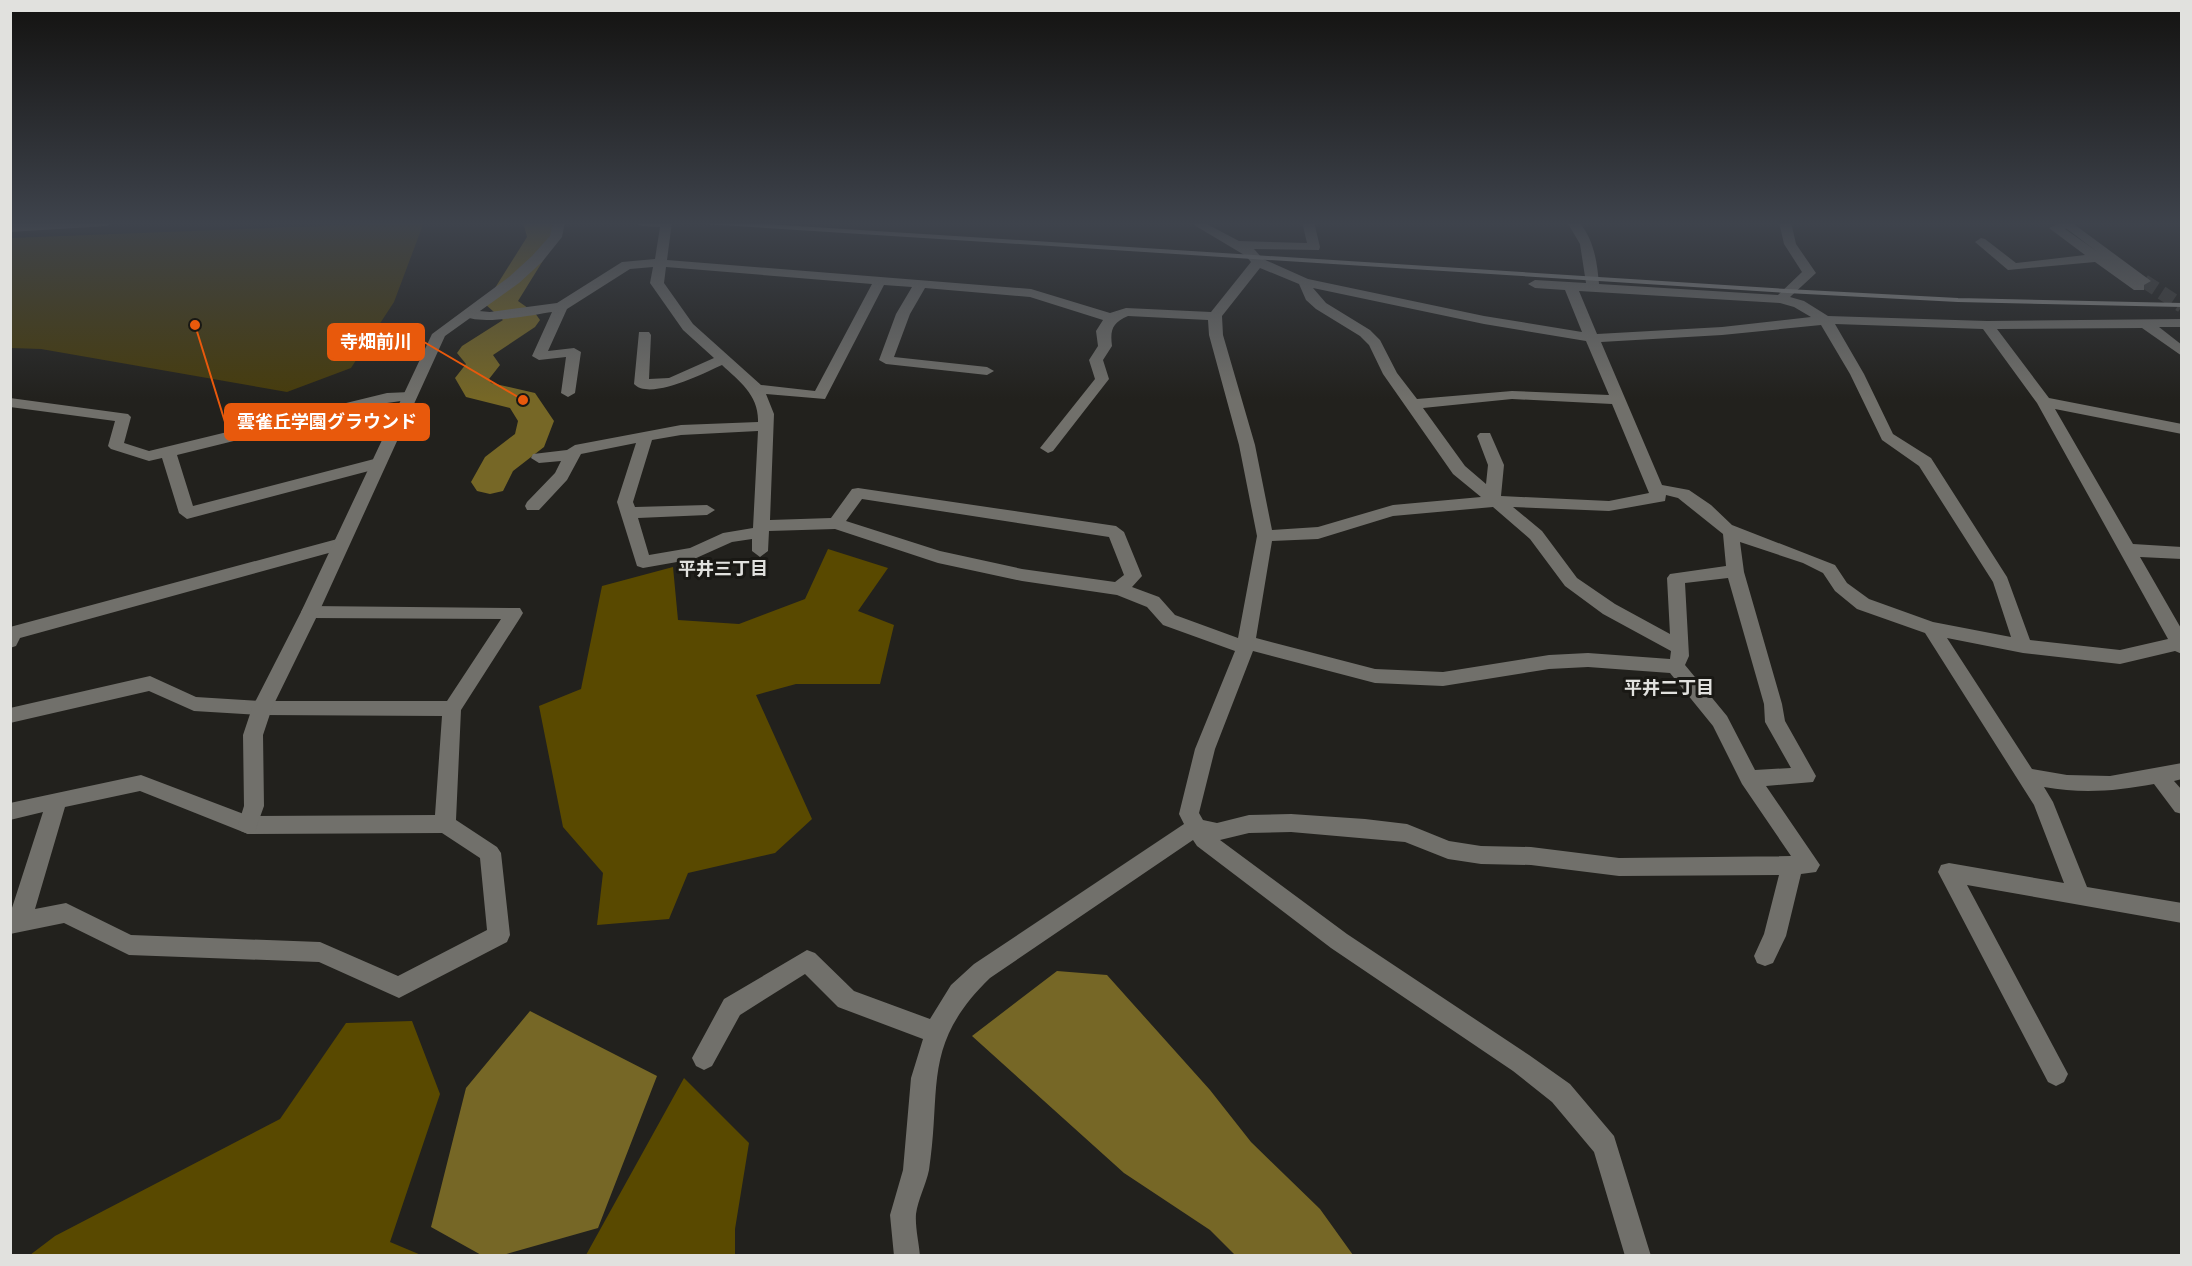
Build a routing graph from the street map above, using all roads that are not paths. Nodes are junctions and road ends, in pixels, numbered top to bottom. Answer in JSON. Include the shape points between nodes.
{"nodes":[{"id":1,"x":513,"y":281,"type":"edge"},
{"id":2,"x":602,"y":281,"type":"edge"},
{"id":3,"x":657,"y":281,"type":"edge"},
{"id":4,"x":880,"y":281,"type":"edge"},
{"id":5,"x":881,"y":281,"type":"edge"},
{"id":6,"x":1243,"y":281,"type":"edge"},
{"id":7,"x":1592,"y":281,"type":"edge"},
{"id":8,"x":1800,"y":281,"type":"edge"},
{"id":9,"x":1304,"y":282,"type":"joint"},
{"id":10,"x":921,"y":284,"type":"junction"},
{"id":11,"x":1535,"y":284,"type":"dead end"},
{"id":12,"x":1570,"y":286,"type":"junction"},
{"id":13,"x":1593,"y":288,"type":"junction"},
{"id":14,"x":1781,"y":299,"type":"junction"},
{"id":15,"x":561,"y":308,"type":"junction"},
{"id":16,"x":468,"y":314,"type":"junction"},
{"id":17,"x":1215,"y":316,"type":"junction"},
{"id":18,"x":1111,"y":318,"type":"junction"},
{"id":19,"x":1825,"y":320,"type":"junction"},
{"id":20,"x":2181,"y":322,"type":"edge"},
{"id":21,"x":2145,"y":323,"type":"junction"},
{"id":22,"x":1987,"y":325,"type":"junction"},
{"id":23,"x":644,"y":335,"type":"dead end"},
{"id":24,"x":1594,"y":338,"type":"junction"},
{"id":25,"x":2181,"y":352,"type":"edge"},
{"id":26,"x":723,"y":359,"type":"junction"},
{"id":27,"x":987,"y":371,"type":"dead end"},
{"id":28,"x":757,"y":389,"type":"junction"},
{"id":29,"x":568,"y":393,"type":"dead end"},
{"id":30,"x":410,"y":396,"type":"junction"},
{"id":31,"x":1616,"y":400,"type":"junction"},
{"id":32,"x":10,"y":402,"type":"edge"},
{"id":33,"x":2044,"y":402,"type":"junction"},
{"id":34,"x":1414,"y":404,"type":"junction"},
{"id":35,"x":766,"y":426,"type":"junction"},
{"id":36,"x":2181,"y":429,"type":"edge"},
{"id":37,"x":646,"y":436,"type":"junction"},
{"id":38,"x":1485,"y":436,"type":"dead end"},
{"id":39,"x":1048,"y":448,"type":"dead end"},
{"id":40,"x":168,"y":452,"type":"junction"},
{"id":41,"x":572,"y":455,"type":"junction"},
{"id":42,"x":539,"y":458,"type":"dead end"},
{"id":43,"x":378,"y":463,"type":"junction"},
{"id":44,"x":1656,"y":491,"type":"junction"},
{"id":45,"x":1496,"y":498,"type":"junction"},
{"id":46,"x":533,"y":506,"type":"dead end"},
{"id":47,"x":706,"y":510,"type":"dead end"},
{"id":48,"x":628,"y":513,"type":"junction"},
{"id":49,"x":836,"y":523,"type":"junction"},
{"id":50,"x":761,"y":529,"type":"junction"},
{"id":51,"x":1731,"y":531,"type":"junction"},
{"id":52,"x":1265,"y":536,"type":"junction"},
{"id":53,"x":341,"y":544,"type":"junction"},
{"id":54,"x":2126,"y":550,"type":"junction"},
{"id":55,"x":760,"y":551,"type":"dead end"},
{"id":56,"x":2181,"y":553,"type":"edge"},
{"id":57,"x":1735,"y":572,"type":"junction"},
{"id":58,"x":1119,"y":589,"type":"junction"},
{"id":59,"x":310,"y":612,"type":"junction"},
{"id":60,"x":1931,"y":628,"type":"junction"},
{"id":61,"x":11,"y":636,"type":"edge"},
{"id":62,"x":2180,"y":644,"type":"edge"},
{"id":63,"x":1245,"y":645,"type":"junction"},
{"id":64,"x":2023,"y":646,"type":"junction"},
{"id":65,"x":1679,"y":647,"type":"junction"},
{"id":66,"x":1675,"y":666,"type":"junction"},
{"id":67,"x":262,"y":708,"type":"junction"},
{"id":68,"x":452,"y":709,"type":"junction"},
{"id":69,"x":10,"y":716,"type":"edge"},
{"id":70,"x":2181,"y":771,"type":"edge"},
{"id":71,"x":2158,"y":774,"type":"junction"},
{"id":72,"x":2028,"y":776,"type":"junction"},
{"id":73,"x":1749,"y":778,"type":"junction"},
{"id":74,"x":57,"y":800,"type":"junction"},
{"id":75,"x":2181,"y":806,"type":"edge"},
{"id":76,"x":10,"y":812,"type":"edge"},
{"id":77,"x":445,"y":824,"type":"junction"},
{"id":78,"x":248,"y":825,"type":"junction"},
{"id":79,"x":1196,"y":828,"type":"junction"},
{"id":80,"x":1792,"y":866,"type":"junction"},
{"id":81,"x":2079,"y":895,"type":"junction"},
{"id":82,"x":2181,"y":913,"type":"edge"},
{"id":83,"x":16,"y":923,"type":"edge"},
{"id":84,"x":1765,"y":956,"type":"dead end"},
{"id":85,"x":936,"y":1033,"type":"junction"},
{"id":86,"x":704,"y":1058,"type":"dead end"},
{"id":87,"x":2056,"y":1074,"type":"dead end"},
{"id":88,"x":907,"y":1256,"type":"edge"},
{"id":89,"x":1638,"y":1256,"type":"edge"}],
"edges":[{"from":1,"to":16,"type":"street"},
{"from":2,"to":15,"type":"street"},
{"from":3,"to":26,"type":"street","via":[[688,327]]},
{"from":4,"to":28,"type":"street","via":[[820,396]]},
{"from":5,"to":10,"type":"street"},
{"from":6,"to":17,"type":"street"},
{"from":7,"to":13,"type":"street"},
{"from":8,"to":14,"type":"street"},
{"from":9,"to":24,"type":"street","via":[[1484,320]]},
{"from":9,"to":34,"type":"street","via":[[1321,306],[1375,343],[1390,374]]},
{"from":10,"to":18,"type":"street","via":[[1031,293]]},
{"from":10,"to":27,"type":"street","via":[[903,314],[886,360]]},
{"from":11,"to":12,"type":"street"},
{"from":12,"to":13,"type":"street"},
{"from":12,"to":24,"type":"street"},
{"from":13,"to":14,"type":"street"},
{"from":14,"to":19,"type":"street","via":[[1799,304]]},
{"from":15,"to":16,"type":"street","via":[[490,316]]},
{"from":15,"to":29,"type":"street","via":[[539,356],[574,352]]},
{"from":16,"to":30,"type":"street","via":[[439,334]]},
{"from":17,"to":18,"type":"street","via":[[1126,312]]},
{"from":17,"to":52,"type":"street","via":[[1216,335],[1247,445]]},
{"from":18,"to":39,"type":"street","via":[[1103,331],[1105,346],[1096,360],[1102,379]]},
{"from":19,"to":22,"type":"street"},
{"from":19,"to":24,"type":"street"},
{"from":19,"to":64,"type":"street","via":[[1887,437],[1925,462],[1964,519],[2001,581]]},
{"from":20,"to":21,"type":"street"},
{"from":21,"to":22,"type":"street"},
{"from":21,"to":25,"type":"street"},
{"from":22,"to":33,"type":"street"},
{"from":23,"to":26,"type":"street","via":[[641,384],[672,382]]},
{"from":24,"to":31,"type":"street"},
{"from":26,"to":28,"type":"street"},
{"from":28,"to":35,"type":"street"},
{"from":30,"to":40,"type":"street","via":[[387,398]]},
{"from":30,"to":43,"type":"street"},
{"from":31,"to":34,"type":"street","via":[[1512,395]]},
{"from":31,"to":44,"type":"street"},
{"from":32,"to":40,"type":"street","via":[[123,417],[116,447],[149,456]]},
{"from":33,"to":36,"type":"street"},
{"from":33,"to":54,"type":"street"},
{"from":34,"to":45,"type":"street","via":[[1459,470]]},
{"from":35,"to":37,"type":"street","via":[[681,430]]},
{"from":35,"to":50,"type":"street"},
{"from":37,"to":41,"type":"street","via":[[597,444],[575,450]]},
{"from":37,"to":48,"type":"street","via":[[625,502]]},
{"from":38,"to":45,"type":"street","via":[[1496,465]]},
{"from":40,"to":43,"type":"street","via":[[187,513]]},
{"from":41,"to":42,"type":"street"},
{"from":41,"to":46,"type":"street","via":[[561,476]]},
{"from":43,"to":53,"type":"street"},
{"from":44,"to":45,"type":"street","via":[[1659,497],[1609,506]]},
{"from":44,"to":51,"type":"street","via":[[1683,494]]},
{"from":45,"to":52,"type":"street","via":[[1393,511],[1318,533]]},
{"from":45,"to":65,"type":"street","via":[[1536,535],[1571,582],[1609,609]]},
{"from":47,"to":48,"type":"street"},
{"from":48,"to":50,"type":"street","via":[[643,562],[694,553],[729,537]]},
{"from":49,"to":50,"type":"street"},
{"from":49,"to":58,"type":"street","via":[[938,557],[1022,575]]},
{"from":49,"to":58,"type":"street","via":[[858,493],[1116,532],[1133,576]]},
{"from":50,"to":55,"type":"street"},
{"from":51,"to":57,"type":"street"},
{"from":51,"to":60,"type":"street","via":[[1809,559],[1829,569],[1842,587],[1863,604]]},
{"from":52,"to":63,"type":"street"},
{"from":53,"to":59,"type":"street"},
{"from":53,"to":61,"type":"street"},
{"from":54,"to":56,"type":"street"},
{"from":54,"to":62,"type":"street"},
{"from":57,"to":65,"type":"street","via":[[1676,578]]},
{"from":57,"to":73,"type":"street","via":[[1775,722],[1806,776]]},
{"from":58,"to":63,"type":"street","via":[[1152,602],[1170,620]]},
{"from":59,"to":67,"type":"street"},
{"from":59,"to":68,"type":"street","via":[[513,613]]},
{"from":60,"to":64,"type":"street"},
{"from":60,"to":72,"type":"street"},
{"from":62,"to":64,"type":"street","via":[[2120,657]]},
{"from":63,"to":66,"type":"street","via":[[1376,676],[1443,679],[1549,662],[1588,660]]},
{"from":63,"to":79,"type":"street","via":[[1205,749],[1189,814]]},
{"from":65,"to":66,"type":"street"},
{"from":66,"to":73,"type":"street","via":[[1720,722]]},
{"from":67,"to":68,"type":"street"},
{"from":67,"to":69,"type":"street","via":[[194,704],[150,683]]},
{"from":67,"to":78,"type":"street","via":[[253,735],[254,806]]},
{"from":68,"to":77,"type":"street"},
{"from":70,"to":71,"type":"street"},
{"from":71,"to":72,"type":"street","via":[[2110,784],[2067,783]]},
{"from":71,"to":75,"type":"street"},
{"from":72,"to":81,"type":"street","via":[[2043,802]]},
{"from":73,"to":80,"type":"street","via":[[1809,865]]},
{"from":74,"to":76,"type":"street"},
{"from":74,"to":78,"type":"street","via":[[141,783]]},
{"from":74,"to":83,"type":"street"},
{"from":77,"to":78,"type":"street"},
{"from":77,"to":83,"type":"street","via":[[490,853],[499,935],[399,987],[320,952],[129,945],[66,913]]},
{"from":79,"to":80,"type":"street","via":[[1216,832],[1249,824],[1291,823],[1365,828],[1407,833],[1448,850],[1619,867]]},
{"from":79,"to":85,"type":"street","via":[[982,971],[959,993]]},
{"from":79,"to":89,"type":"street","via":[[1204,840],[1339,941],[1561,1093],[1605,1145]]},
{"from":80,"to":84,"type":"street","via":[[1775,936]]},
{"from":81,"to":82,"type":"street"},
{"from":81,"to":87,"type":"street","via":[[1949,872]]},
{"from":85,"to":86,"type":"street","via":[[846,999],[807,960],[732,1007]]},
{"from":85,"to":88,"type":"street","via":[[923,1078],[916,1170],[903,1215]]}]}
